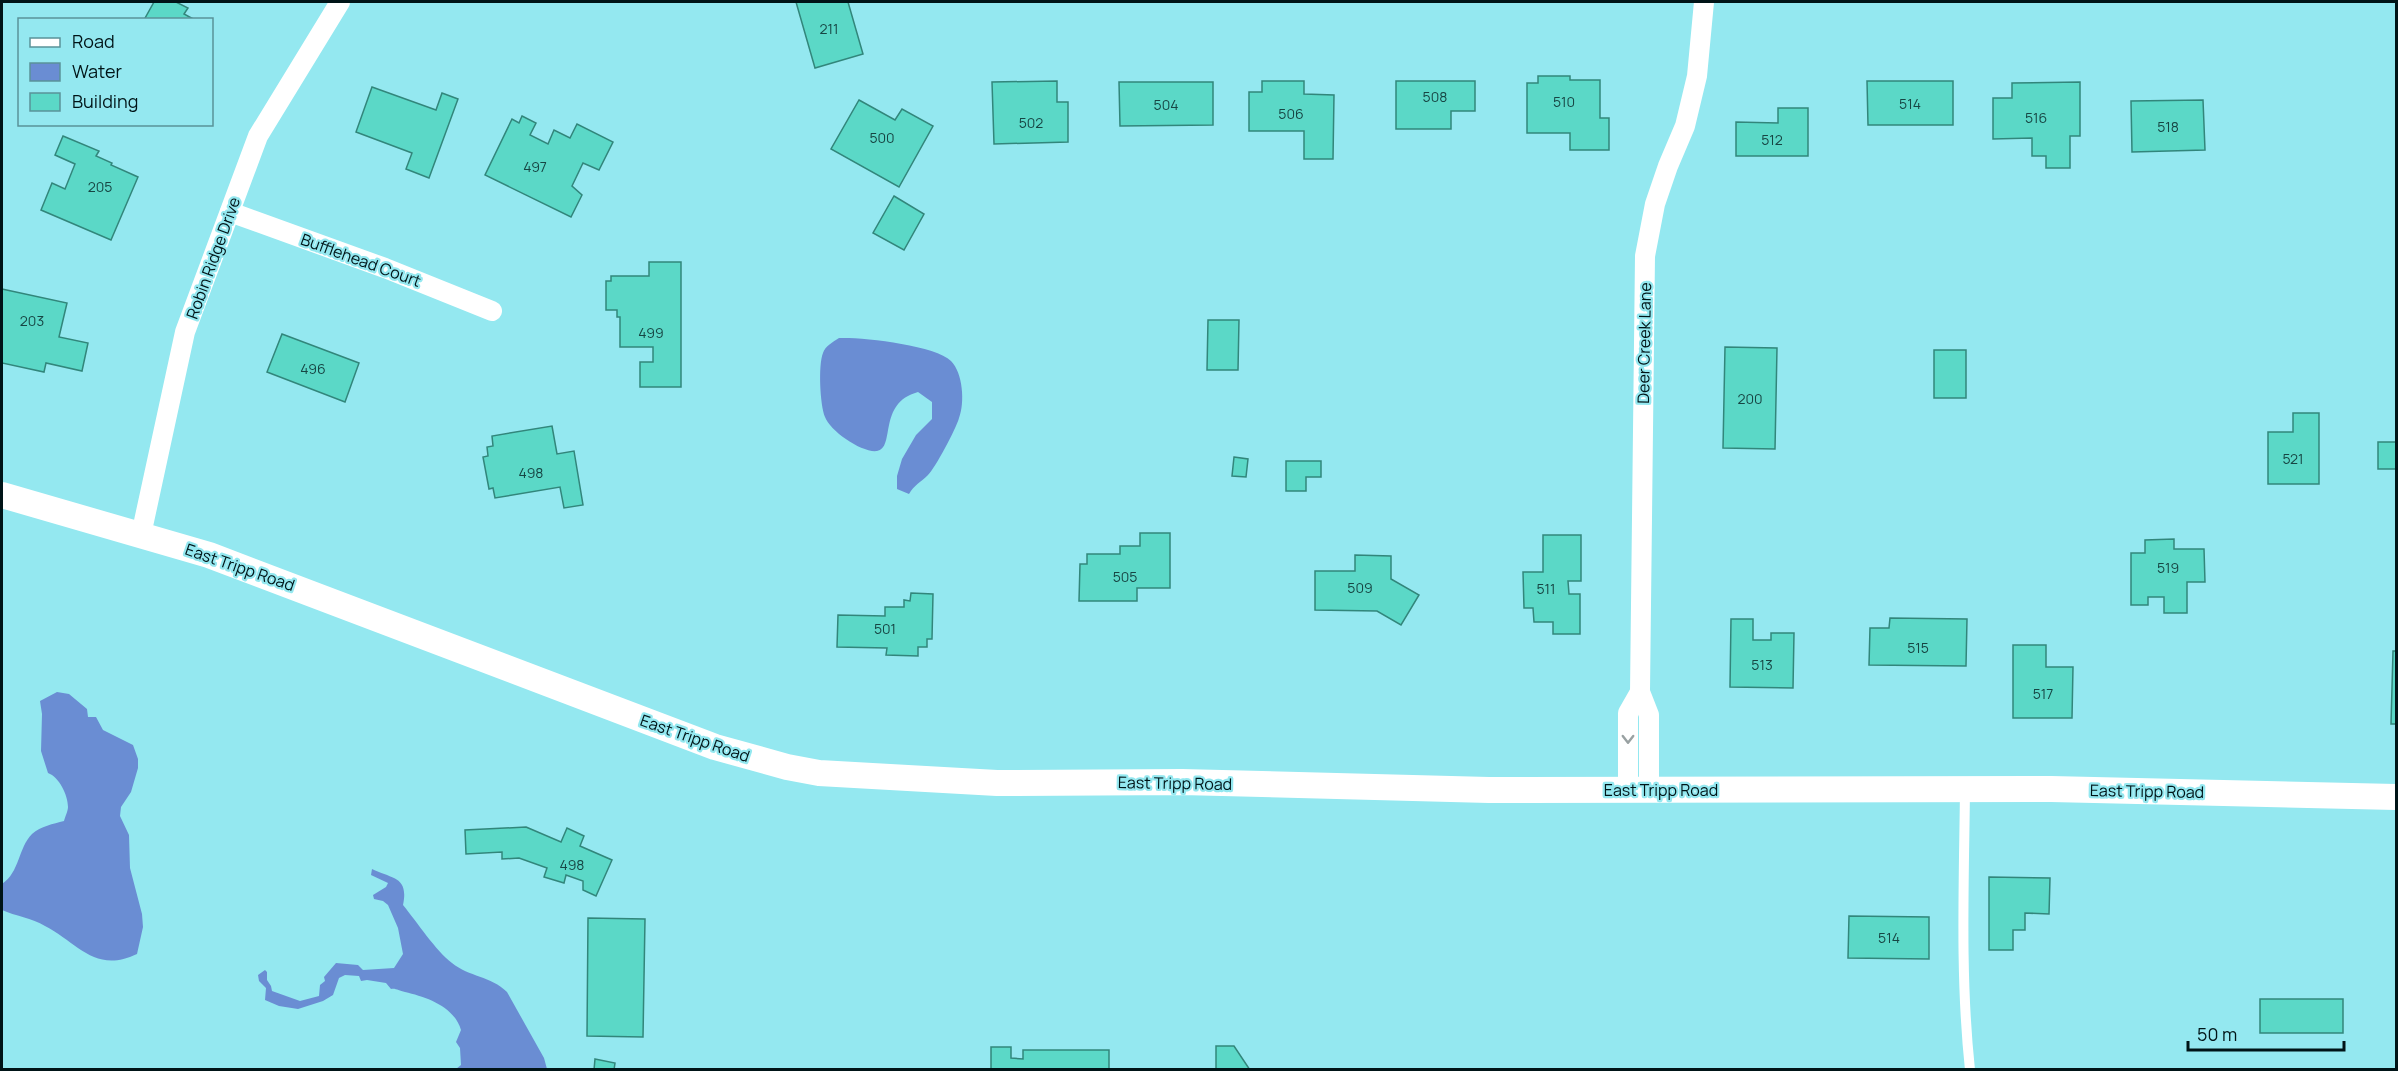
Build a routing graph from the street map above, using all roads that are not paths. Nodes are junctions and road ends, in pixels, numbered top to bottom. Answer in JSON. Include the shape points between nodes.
{"nodes":[{"id":1,"x":340,"y":2,"type":"edge"},
{"id":2,"x":1704,"y":2,"type":"edge"},
{"id":3,"x":230,"y":212,"type":"junction"},
{"id":4,"x":492,"y":311,"type":"dead end"},
{"id":5,"x":2,"y":495,"type":"edge"},
{"id":6,"x":141,"y":535,"type":"junction"},
{"id":7,"x":1965,"y":789,"type":"junction"},
{"id":8,"x":1639,"y":790,"type":"junction"},
{"id":9,"x":2397,"y":797,"type":"edge"},
{"id":10,"x":1970,"y":1070,"type":"edge"}],
"edges":[{"from":1,"to":3,"type":"street","name":"Robin Ridge Drive","via":[[258,136]]},
{"from":2,"to":8,"type":"street","name":"Deer Creek Lane","via":[[1697,76],[1685,126],[1655,204],[1646,256],[1640,692],[1628,713]]},
{"from":3,"to":4,"type":"street","name":"Bufflehead Court"},
{"from":3,"to":6,"type":"street","name":"Robin Ridge Drive","via":[[185,332]]},
{"from":5,"to":6,"type":"street","name":"East Tripp Road"},
{"from":6,"to":8,"type":"street","name":"East Tripp Road","via":[[305,589],[364,615],[715,747],[819,773],[997,783],[1182,782]]},
{"from":7,"to":8,"type":"street","name":"East Tripp Road"},
{"from":7,"to":9,"type":"street","name":"East Tripp Road"},
{"from":7,"to":10,"type":"lane","via":[[1963,949]]}]}
